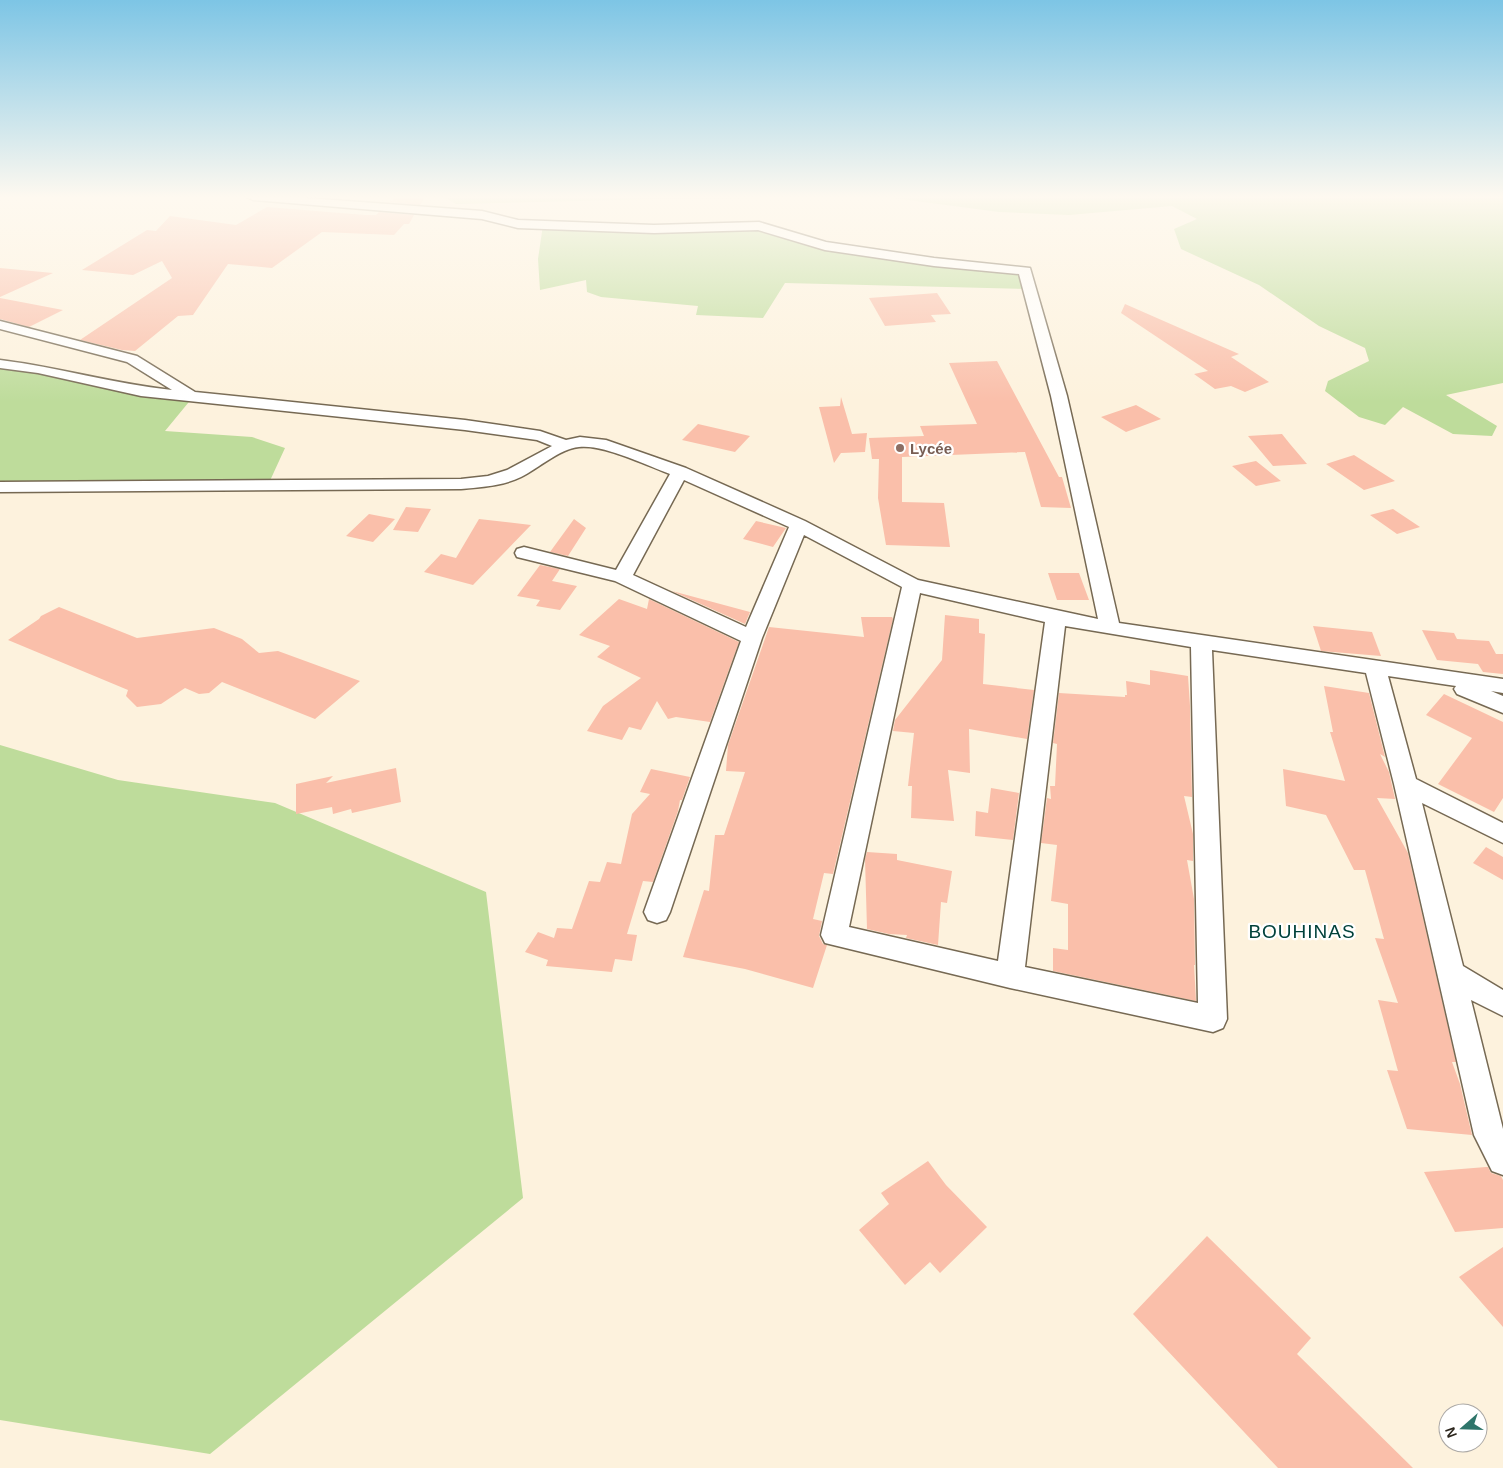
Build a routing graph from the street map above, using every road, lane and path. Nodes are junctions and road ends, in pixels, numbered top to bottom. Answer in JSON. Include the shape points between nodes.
{"nodes":[{"id":1,"x":966,"y":266,"type":"edge"},
{"id":2,"x":0,"y":325,"type":"edge"},
{"id":3,"x":0,"y":364,"type":"edge"},
{"id":4,"x":193,"y":396,"type":"junction"},
{"id":5,"x":565,"y":444,"type":"junction"},
{"id":6,"x":680,"y":472,"type":"junction"},
{"id":7,"x":0,"y":487,"type":"edge"},
{"id":8,"x":799,"y":525,"type":"junction"},
{"id":9,"x":524,"y":553,"type":"dead end"},
{"id":10,"x":622,"y":577,"type":"junction"},
{"id":11,"x":912,"y":585,"type":"junction"},
{"id":12,"x":1056,"y":618,"type":"junction"},
{"id":13,"x":1110,"y":628,"type":"junction"},
{"id":14,"x":752,"y":638,"type":"junction"},
{"id":15,"x":1201,"y":640,"type":"junction"},
{"id":16,"x":1375,"y":668,"type":"junction"},
{"id":17,"x":1441,"y":678,"type":"junction"},
{"id":18,"x":1503,"y":686,"type":"edge"},
{"id":19,"x":1503,"y":705,"type":"edge"},
{"id":20,"x":1406,"y":784,"type":"junction"},
{"id":21,"x":1503,"y":834,"type":"edge"},
{"id":22,"x":657,"y":912,"type":"dead end"},
{"id":23,"x":1450,"y":972,"type":"junction"},
{"id":24,"x":1010,"y":976,"type":"junction"},
{"id":25,"x":1503,"y":1004,"type":"edge"},
{"id":26,"x":1503,"y":1160,"type":"edge"}],
"edges":[{"from":1,"to":13,"type":"street","via":[[1025,272],[1059,396]]},
{"from":2,"to":4,"type":"street","via":[[132,359]]},
{"from":3,"to":4,"type":"street","via":[[141,391]]},
{"from":4,"to":5,"type":"street","via":[[465,425],[540,436]]},
{"from":5,"to":6,"type":"street","via":[[600,443]]},
{"from":5,"to":7,"type":"street","via":[[513,474],[490,481],[461,484]]},
{"from":6,"to":8,"type":"street"},
{"from":6,"to":10,"type":"street"},
{"from":8,"to":11,"type":"street"},
{"from":8,"to":14,"type":"street"},
{"from":9,"to":10,"type":"street"},
{"from":10,"to":14,"type":"street"},
{"from":11,"to":12,"type":"street"},
{"from":11,"to":24,"type":"street","via":[[834,935]]},
{"from":12,"to":13,"type":"street"},
{"from":12,"to":24,"type":"street"},
{"from":13,"to":15,"type":"street"},
{"from":14,"to":22,"type":"street"},
{"from":15,"to":16,"type":"street"},
{"from":15,"to":24,"type":"street","via":[[1213,1018]]},
{"from":16,"to":17,"type":"street"},
{"from":16,"to":20,"type":"street"},
{"from":17,"to":18,"type":"street"},
{"from":17,"to":19,"type":"street"},
{"from":20,"to":21,"type":"street"},
{"from":20,"to":23,"type":"street"},
{"from":23,"to":25,"type":"street"},
{"from":23,"to":26,"type":"street","via":[[1489,1135]]}]}
